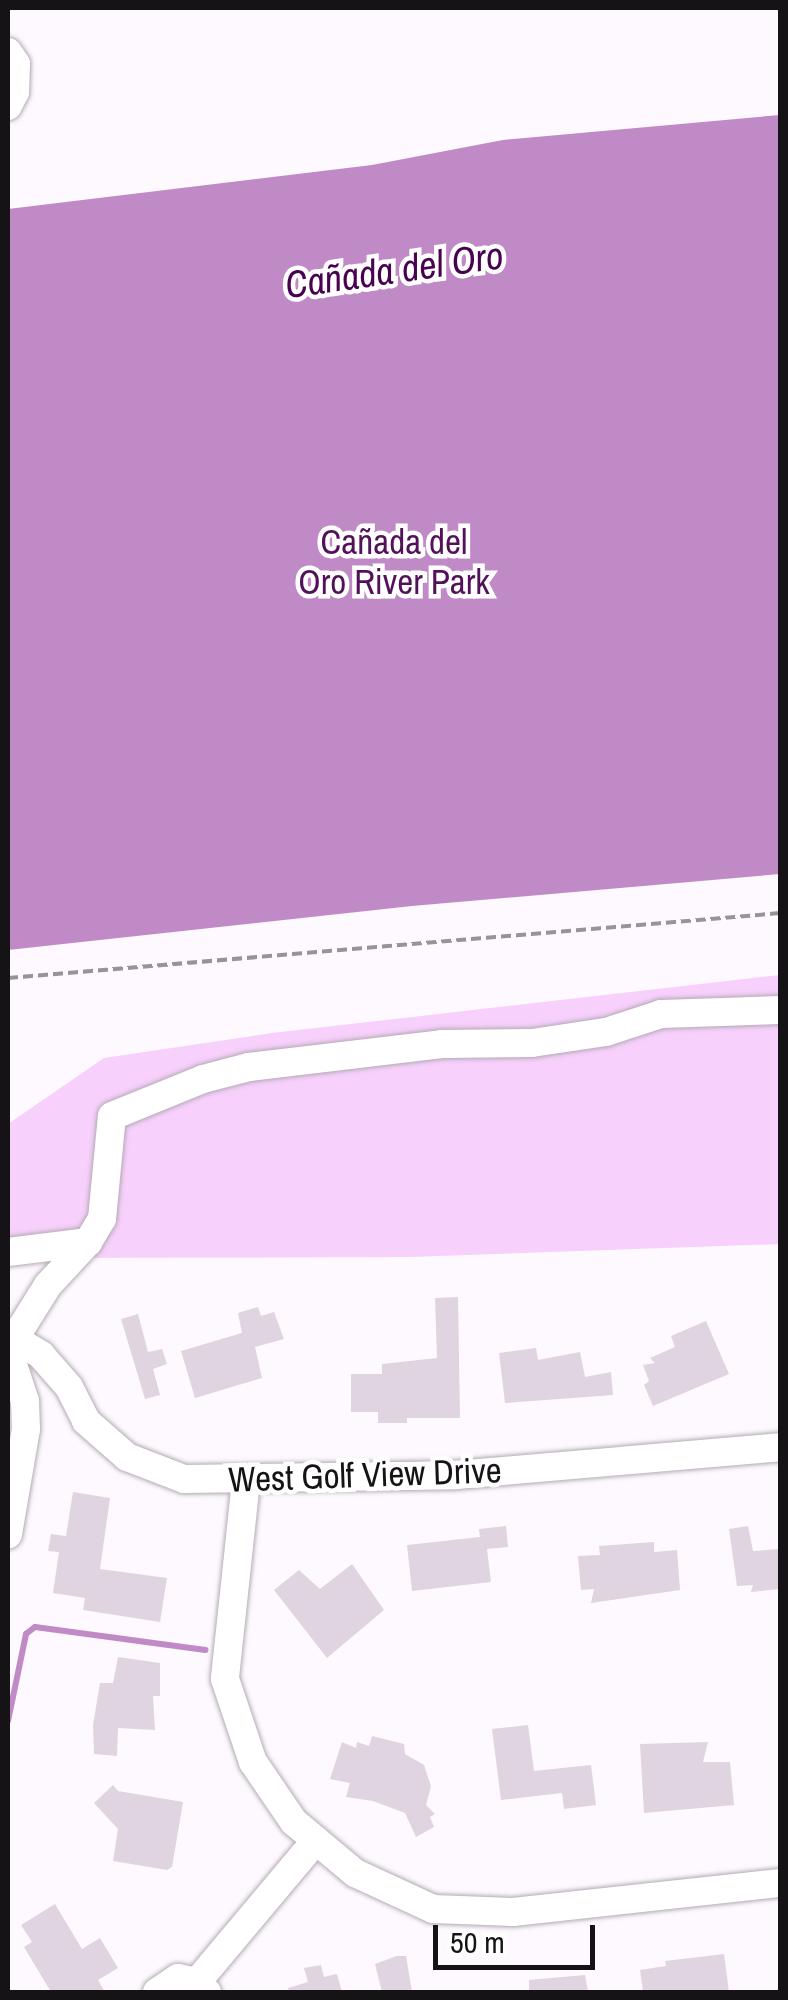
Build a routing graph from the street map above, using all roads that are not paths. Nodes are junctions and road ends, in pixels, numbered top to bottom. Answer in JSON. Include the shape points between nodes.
{"nodes":[{"id":1,"x":8,"y":52,"type":"edge"},
{"id":2,"x":8,"y":106,"type":"edge"},
{"id":3,"x":780,"y":1010,"type":"edge"},
{"id":4,"x":88,"y":1242,"type":"junction"},
{"id":5,"x":8,"y":1252,"type":"edge"},
{"id":6,"x":9,"y":1343,"type":"edge"},
{"id":7,"x":780,"y":1446,"type":"edge"},
{"id":8,"x":246,"y":1481,"type":"junction"},
{"id":9,"x":8,"y":1534,"type":"edge"},
{"id":10,"x":316,"y":1840,"type":"junction"},
{"id":11,"x":780,"y":1883,"type":"edge"},
{"id":12,"x":202,"y":1988,"type":"edge"},
{"id":13,"x":156,"y":1992,"type":"edge"}],
"edges":[{"from":1,"to":2,"type":"street","via":[[16,64]]},
{"from":3,"to":4,"type":"street","via":[[661,1014],[606,1032],[532,1044],[442,1044],[250,1067],[203,1080],[112,1116],[102,1220]]},
{"from":4,"to":5,"type":"street"},
{"from":4,"to":6,"type":"street","via":[[48,1285]]},
{"from":6,"to":8,"type":"street","name":"West Golf View Drive","via":[[41,1355],[69,1387],[86,1422],[127,1457],[184,1479]]},
{"from":6,"to":9,"type":"street","via":[[26,1430]]},
{"from":7,"to":8,"type":"street","name":"West Golf View Drive","via":[[456,1475]]},
{"from":8,"to":10,"type":"street","via":[[225,1680],[253,1762],[294,1822]]},
{"from":10,"to":11,"type":"street","via":[[355,1873],[434,1909],[513,1912]]},
{"from":10,"to":12,"type":"street"},
{"from":12,"to":13,"type":"street","via":[[178,1978]]}]}
